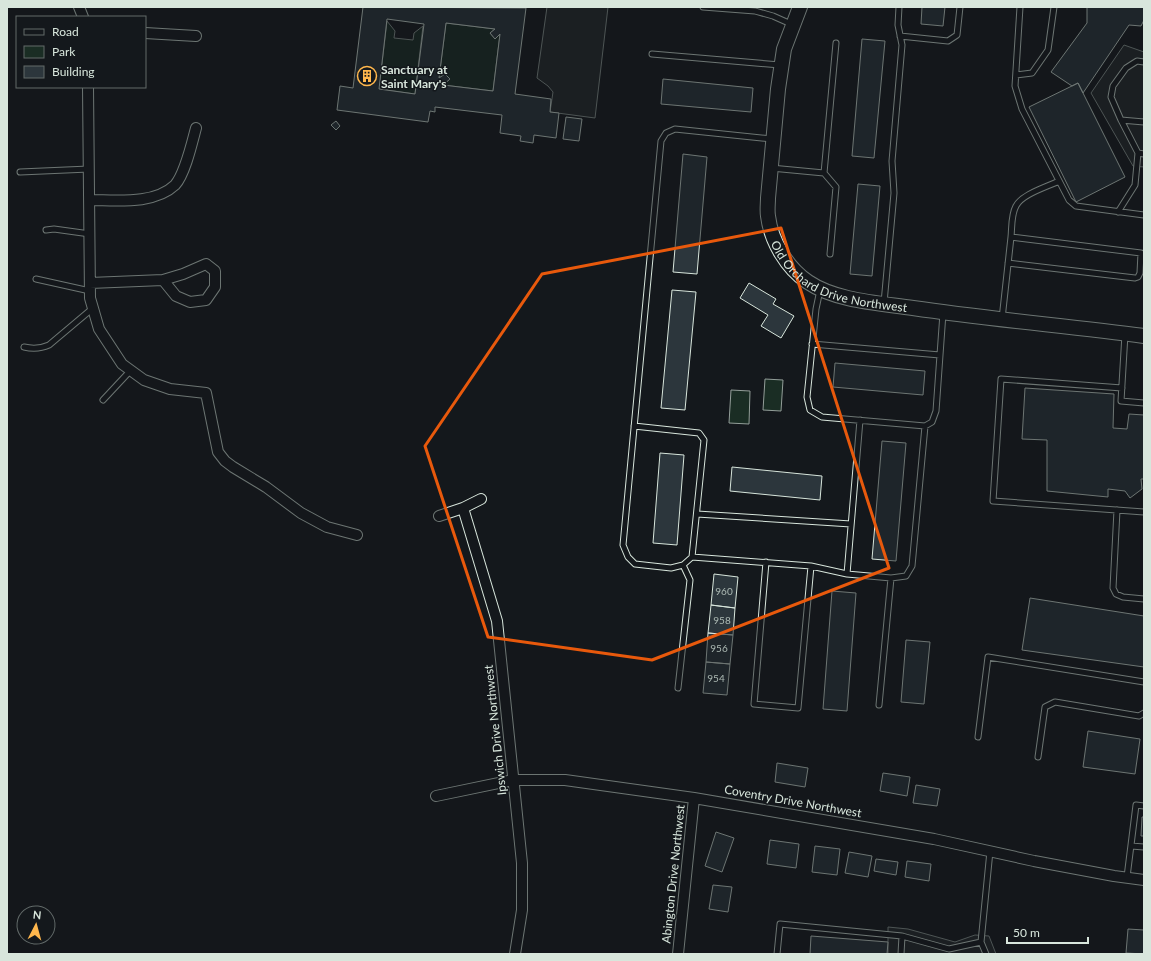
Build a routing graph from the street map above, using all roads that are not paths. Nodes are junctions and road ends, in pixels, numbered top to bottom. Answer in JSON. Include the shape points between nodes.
{"nodes":[{"id":1,"x":703,"y":7,"type":"edge"},
{"id":2,"x":800,"y":7,"type":"edge"},
{"id":3,"x":899,"y":7,"type":"edge"},
{"id":4,"x":960,"y":7,"type":"edge"},
{"id":5,"x":1020,"y":7,"type":"edge"},
{"id":6,"x":1054,"y":7,"type":"edge"},
{"id":7,"x":792,"y":24,"type":"junction"},
{"id":8,"x":146,"y":33,"type":"edge"},
{"id":9,"x":196,"y":36,"type":"dead end"},
{"id":10,"x":900,"y":36,"type":"junction"},
{"id":11,"x":836,"y":43,"type":"dead end"},
{"id":12,"x":652,"y":54,"type":"dead end"},
{"id":13,"x":1144,"y":62,"type":"edge"},
{"id":14,"x":781,"y":65,"type":"junction"},
{"id":15,"x":1016,"y":75,"type":"junction"},
{"id":16,"x":88,"y":88,"type":"edge"},
{"id":17,"x":1122,"y":120,"type":"junction"},
{"id":18,"x":1144,"y":122,"type":"edge"},
{"id":19,"x":196,"y":128,"type":"dead end"},
{"id":20,"x":773,"y":139,"type":"junction"},
{"id":21,"x":1138,"y":153,"type":"junction"},
{"id":22,"x":1144,"y":154,"type":"edge"},
{"id":23,"x":770,"y":168,"type":"junction"},
{"id":24,"x":89,"y":169,"type":"junction"},
{"id":25,"x":20,"y":172,"type":"dead end"},
{"id":26,"x":824,"y":173,"type":"junction"},
{"id":27,"x":1059,"y":181,"type":"junction"},
{"id":28,"x":89,"y":200,"type":"junction"},
{"id":29,"x":1118,"y":212,"type":"junction"},
{"id":30,"x":1144,"y":216,"type":"edge"},
{"id":31,"x":46,"y":230,"type":"dead end"},
{"id":32,"x":90,"y":234,"type":"junction"},
{"id":33,"x":1011,"y":237,"type":"junction"},
{"id":34,"x":830,"y":254,"type":"dead end"},
{"id":35,"x":1008,"y":264,"type":"junction"},
{"id":36,"x":36,"y":279,"type":"dead end"},
{"id":37,"x":163,"y":280,"type":"junction"},
{"id":38,"x":90,"y":287,"type":"junction"},
{"id":39,"x":820,"y":289,"type":"junction"},
{"id":40,"x":884,"y":304,"type":"junction"},
{"id":41,"x":93,"y":308,"type":"junction"},
{"id":42,"x":943,"y":312,"type":"junction"},
{"id":43,"x":1002,"y":319,"type":"junction"},
{"id":44,"x":1125,"y":333,"type":"junction"},
{"id":45,"x":1144,"y":336,"type":"edge"},
{"id":46,"x":812,"y":344,"type":"junction"},
{"id":47,"x":24,"y":347,"type":"dead end"},
{"id":48,"x":940,"y":355,"type":"junction"},
{"id":49,"x":131,"y":370,"type":"junction"},
{"id":50,"x":1122,"y":388,"type":"junction"},
{"id":51,"x":103,"y":400,"type":"dead end"},
{"id":52,"x":1144,"y":403,"type":"edge"},
{"id":53,"x":860,"y":420,"type":"junction"},
{"id":54,"x":634,"y":426,"type":"junction"},
{"id":55,"x":925,"y":426,"type":"junction"},
{"id":56,"x":481,"y":499,"type":"dead end"},
{"id":57,"x":462,"y":508,"type":"junction"},
{"id":58,"x":1117,"y":510,"type":"junction"},
{"id":59,"x":1144,"y":512,"type":"edge"},
{"id":60,"x":697,"y":514,"type":"junction"},
{"id":61,"x":439,"y":516,"type":"dead end"},
{"id":62,"x":851,"y":524,"type":"junction"},
{"id":63,"x":357,"y":535,"type":"dead end"},
{"id":64,"x":692,"y":556,"type":"junction"},
{"id":65,"x":766,"y":562,"type":"junction"},
{"id":66,"x":683,"y":565,"type":"junction"},
{"id":67,"x":811,"y":566,"type":"junction"},
{"id":68,"x":847,"y":574,"type":"junction"},
{"id":69,"x":891,"y":578,"type":"junction"},
{"id":70,"x":1144,"y":600,"type":"edge"},
{"id":71,"x":1144,"y":682,"type":"edge"},
{"id":72,"x":678,"y":688,"type":"dead end"},
{"id":73,"x":879,"y":705,"type":"dead end"},
{"id":74,"x":1144,"y":713,"type":"edge"},
{"id":75,"x":978,"y":737,"type":"dead end"},
{"id":76,"x":1038,"y":757,"type":"dead end"},
{"id":77,"x":513,"y":780,"type":"junction"},
{"id":78,"x":436,"y":796,"type":"dead end"},
{"id":79,"x":694,"y":798,"type":"junction"},
{"id":80,"x":1144,"y":806,"type":"edge"},
{"id":81,"x":1131,"y":846,"type":"junction"},
{"id":82,"x":1144,"y":847,"type":"edge"},
{"id":83,"x":990,"y":851,"type":"junction"},
{"id":84,"x":1127,"y":877,"type":"junction"},
{"id":85,"x":1144,"y":880,"type":"edge"},
{"id":86,"x":902,"y":936,"type":"junction"},
{"id":87,"x":981,"y":942,"type":"junction"},
{"id":88,"x":516,"y":954,"type":"edge"},
{"id":89,"x":678,"y":954,"type":"edge"},
{"id":90,"x":778,"y":954,"type":"edge"},
{"id":91,"x":901,"y":954,"type":"edge"},
{"id":92,"x":986,"y":954,"type":"edge"}],
"edges":[{"from":1,"to":7,"type":"lane","via":[[755,11]]},
{"from":2,"to":7,"type":"street","name":"Old Orchard Drive Northwest"},
{"from":3,"to":10,"type":"lane"},
{"from":4,"to":10,"type":"lane","via":[[957,35],[948,41]]},
{"from":5,"to":15,"type":"lane"},
{"from":6,"to":15,"type":"lane","via":[[1048,50],[1032,73]]},
{"from":7,"to":14,"type":"street","name":"Old Orchard Drive Northwest"},
{"from":8,"to":9,"type":"street"},
{"from":10,"to":40,"type":"lane","via":[[902,45],[892,161],[894,193]]},
{"from":11,"to":26,"type":"lane"},
{"from":12,"to":14,"type":"lane"},
{"from":13,"to":17,"type":"lane","via":[[1136,61],[1126,68],[1113,86],[1111,97]]},
{"from":14,"to":20,"type":"street","name":"Old Orchard Drive Northwest"},
{"from":15,"to":27,"type":"lane","via":[[1015,86],[1022,109]]},
{"from":16,"to":24,"type":"street"},
{"from":17,"to":18,"type":"lane"},
{"from":17,"to":21,"type":"lane"},
{"from":19,"to":28,"type":"street","via":[[184,170],[175,185],[146,199]]},
{"from":20,"to":23,"type":"street","name":"Old Orchard Drive Northwest"},
{"from":20,"to":54,"type":"lane","via":[[675,129],[666,133],[661,141]]},
{"from":21,"to":22,"type":"lane"},
{"from":21,"to":29,"type":"lane","via":[[1135,185]]},
{"from":23,"to":26,"type":"lane"},
{"from":23,"to":39,"type":"street","name":"Old Orchard Drive Northwest","via":[[768,215],[775,241],[795,270],[806,281]]},
{"from":24,"to":25,"type":"lane"},
{"from":24,"to":28,"type":"street"},
{"from":26,"to":34,"type":"lane","via":[[836,187]]},
{"from":27,"to":29,"type":"lane","via":[[1069,200],[1076,206]]},
{"from":27,"to":33,"type":"lane","via":[[1021,200],[1013,218]]},
{"from":28,"to":32,"type":"street"},
{"from":29,"to":30,"type":"lane"},
{"from":31,"to":32,"type":"lane"},
{"from":32,"to":38,"type":"street"},
{"from":33,"to":35,"type":"lane"},
{"from":33,"to":35,"type":"lane","via":[[1142,253],[1140,273],[1135,278]]},
{"from":35,"to":43,"type":"lane"},
{"from":36,"to":38,"type":"lane"},
{"from":37,"to":37,"type":"street","via":[[206,264],[215,270],[215,287],[206,300],[190,302],[176,296]]},
{"from":37,"to":38,"type":"street"},
{"from":38,"to":41,"type":"street"},
{"from":39,"to":40,"type":"street","name":"Old Orchard Drive Northwest","via":[[836,295]]},
{"from":39,"to":46,"type":"lane"},
{"from":40,"to":42,"type":"street","name":"Old Orchard Drive Northwest"},
{"from":41,"to":47,"type":"lane","via":[[49,345],[35,349]]},
{"from":41,"to":49,"type":"street","via":[[99,329],[122,364]]},
{"from":42,"to":43,"type":"street","name":"Old Orchard Drive Northwest"},
{"from":42,"to":48,"type":"lane"},
{"from":43,"to":44,"type":"street","name":"Old Orchard Drive Northwest"},
{"from":44,"to":45,"type":"street","name":"Old Orchard Drive Northwest"},
{"from":44,"to":50,"type":"lane"},
{"from":46,"to":48,"type":"lane"},
{"from":46,"to":53,"type":"lane","via":[[808,397],[810,410],[822,417]]},
{"from":48,"to":55,"type":"lane","via":[[936,411],[932,422]]},
{"from":49,"to":51,"type":"lane"},
{"from":49,"to":63,"type":"street","via":[[144,380],[170,389],[206,393],[218,452],[225,461],[301,513],[327,527]]},
{"from":50,"to":52,"type":"lane","via":[[1121,401]]},
{"from":50,"to":58,"type":"lane","via":[[1002,379],[993,501]]},
{"from":53,"to":55,"type":"lane"},
{"from":53,"to":62,"type":"lane"},
{"from":54,"to":60,"type":"lane","via":[[699,433],[704,440]]},
{"from":54,"to":66,"type":"lane","via":[[623,545],[628,557],[635,564],[671,568]]},
{"from":55,"to":69,"type":"lane","via":[[912,566],[906,576]]},
{"from":56,"to":57,"type":"street"},
{"from":57,"to":61,"type":"street"},
{"from":57,"to":77,"type":"street","name":"Ipswich Drive Northwest","via":[[497,621]]},
{"from":58,"to":59,"type":"lane"},
{"from":58,"to":70,"type":"lane","via":[[1113,588],[1116,594],[1123,597]]},
{"from":60,"to":62,"type":"lane"},
{"from":60,"to":64,"type":"lane"},
{"from":62,"to":68,"type":"lane"},
{"from":64,"to":65,"type":"lane"},
{"from":64,"to":66,"type":"lane"},
{"from":65,"to":67,"type":"lane"},
{"from":65,"to":67,"type":"lane","via":[[754,704],[798,708]]},
{"from":66,"to":72,"type":"lane","via":[[690,580]]},
{"from":67,"to":68,"type":"lane"},
{"from":68,"to":69,"type":"lane"},
{"from":69,"to":73,"type":"lane"},
{"from":71,"to":75,"type":"lane","via":[[988,657]]},
{"from":74,"to":76,"type":"lane","via":[[1138,716],[1055,702],[1045,707]]},
{"from":77,"to":78,"type":"street","name":"Coventry Drive Northwest"},
{"from":77,"to":79,"type":"street","name":"Coventry Drive Northwest","via":[[565,780]]},
{"from":77,"to":88,"type":"street","name":"Ipswich Drive Northwest","via":[[522,863],[522,910]]},
{"from":79,"to":83,"type":"street","name":"Coventry Drive Northwest"},
{"from":79,"to":89,"type":"street","name":"Abington Drive Northwest"},
{"from":80,"to":81,"type":"lane","via":[[1136,805]]},
{"from":81,"to":82,"type":"lane"},
{"from":81,"to":84,"type":"lane"},
{"from":83,"to":84,"type":"street","name":"Coventry Drive Northwest"},
{"from":83,"to":87,"type":"lane"},
{"from":84,"to":85,"type":"street","name":"Coventry Drive Northwest"},
{"from":86,"to":87,"type":"lane","via":[[949,949]]},
{"from":86,"to":90,"type":"lane","via":[[780,924]]},
{"from":86,"to":91,"type":"lane"},
{"from":87,"to":92,"type":"lane"}]}
